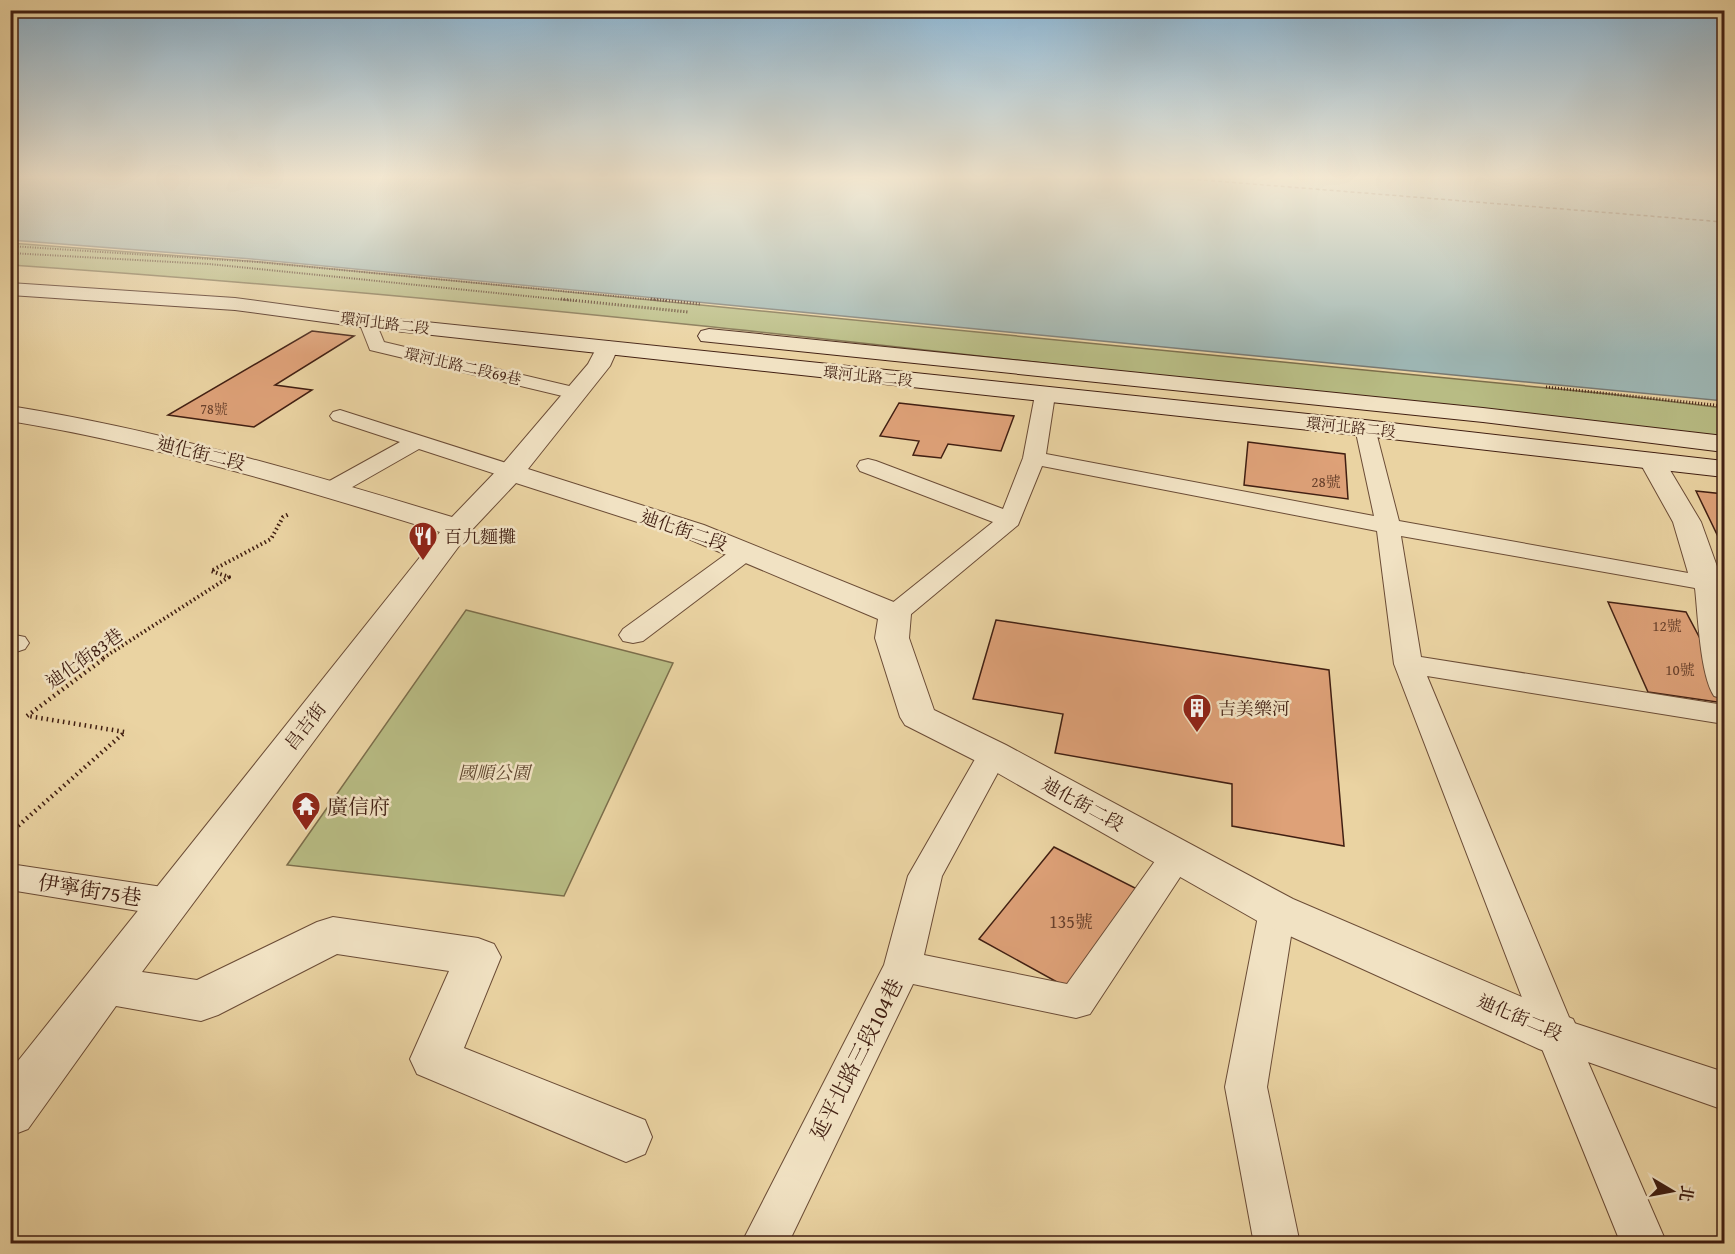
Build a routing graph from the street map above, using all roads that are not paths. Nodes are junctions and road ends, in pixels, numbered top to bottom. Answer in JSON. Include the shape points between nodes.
{"nodes":[{"id":1,"x":10,"y":271,"type":"edge"},
{"id":2,"x":10,"y":289,"type":"edge"},
{"id":3,"x":343,"y":297,"type":"dead end"},
{"id":4,"x":368,"y":322,"type":"junction"},
{"id":5,"x":688,"y":334,"type":"dead end"},
{"id":6,"x":607,"y":348,"type":"junction"},
{"id":7,"x":575,"y":393,"type":"junction"},
{"id":8,"x":1044,"y":395,"type":"junction"},
{"id":9,"x":10,"y":412,"type":"edge"},
{"id":10,"x":340,"y":416,"type":"dead end"},
{"id":11,"x":1365,"y":428,"type":"junction"},
{"id":12,"x":418,"y":441,"type":"junction"},
{"id":13,"x":1725,"y":444,"type":"edge"},
{"id":14,"x":1034,"y":458,"type":"junction"},
{"id":15,"x":1652,"y":461,"type":"junction"},
{"id":16,"x":868,"y":466,"type":"dead end"},
{"id":17,"x":1725,"y":469,"type":"edge"},
{"id":18,"x":512,"y":472,"type":"junction"},
{"id":19,"x":332,"y":489,"type":"junction"},
{"id":20,"x":1010,"y":520,"type":"junction"},
{"id":21,"x":1388,"y":526,"type":"junction"},
{"id":22,"x":458,"y":528,"type":"junction"},
{"id":23,"x":745,"y":552,"type":"junction"},
{"id":24,"x":1707,"y":583,"type":"junction"},
{"id":25,"x":895,"y":614,"type":"junction"},
{"id":26,"x":633,"y":635,"type":"dead end"},
{"id":27,"x":1408,"y":664,"type":"junction"},
{"id":28,"x":1725,"y":690,"type":"edge"},
{"id":29,"x":1725,"y":714,"type":"edge"},
{"id":30,"x":993,"y":754,"type":"junction"},
{"id":31,"x":1177,"y":856,"type":"junction"},
{"id":32,"x":10,"y":877,"type":"edge"},
{"id":33,"x":169,"y":902,"type":"junction"},
{"id":34,"x":1277,"y":911,"type":"junction"},
{"id":35,"x":903,"y":966,"type":"junction"},
{"id":36,"x":105,"y":985,"type":"junction"},
{"id":37,"x":1556,"y":1034,"type":"junction"},
{"id":38,"x":1725,"y":1091,"type":"edge"},
{"id":39,"x":10,"y":1112,"type":"edge"},
{"id":40,"x":626,"y":1137,"type":"dead end"},
{"id":41,"x":764,"y":1244,"type":"edge"},
{"id":42,"x":1277,"y":1244,"type":"edge"},
{"id":43,"x":1644,"y":1244,"type":"edge"}],
"edges":[{"from":1,"to":3,"type":"main road","name":"環河北路二段","via":[[188,281]]},
{"from":2,"to":4,"type":"main road","name":"環河北路二段","via":[[235,304]]},
{"from":4,"to":6,"type":"main road","name":"環河北路二段"},
{"from":4,"to":7,"type":"lane","name":"環河北路二段69巷","via":[[376,346]]},
{"from":5,"to":13,"type":"main road","name":"環河北路二段","via":[[1482,415]]},
{"from":6,"to":7,"type":"main road","name":"昌吉街","via":[[598,366]]},
{"from":6,"to":8,"type":"main road","name":"環河北路二段"},
{"from":7,"to":18,"type":"main road","name":"昌吉街"},
{"from":8,"to":11,"type":"main road","name":"環河北路二段"},
{"from":8,"to":14,"type":"lane"},
{"from":9,"to":19,"type":"main road","name":"迪化街二段","via":[[78,422],[265,468]]},
{"from":10,"to":12,"type":"lane"},
{"from":11,"to":15,"type":"main road","name":"環河北路二段"},
{"from":11,"to":21,"type":"lane"},
{"from":12,"to":18,"type":"lane"},
{"from":12,"to":19,"type":"lane"},
{"from":14,"to":20,"type":"lane"},
{"from":14,"to":21,"type":"lane"},
{"from":15,"to":17,"type":"main road","name":"環河北路二段"},
{"from":15,"to":24,"type":"main road","via":[[1688,522]]},
{"from":16,"to":20,"type":"lane"},
{"from":18,"to":22,"type":"main road","name":"昌吉街"},
{"from":18,"to":23,"type":"main road","name":"迪化街二段","via":[[694,531]]},
{"from":19,"to":22,"type":"main road","name":"迪化街二段"},
{"from":20,"to":25,"type":"lane"},
{"from":21,"to":24,"type":"lane"},
{"from":21,"to":27,"type":"lane"},
{"from":22,"to":33,"type":"main road","name":"昌吉街"},
{"from":23,"to":25,"type":"main road","name":"迪化街二段"},
{"from":23,"to":26,"type":"lane"},
{"from":24,"to":28,"type":"lane"},
{"from":25,"to":30,"type":"main road","name":"迪化街二段","via":[[892,638],[918,717]]},
{"from":27,"to":29,"type":"lane"},
{"from":27,"to":37,"type":"lane"},
{"from":30,"to":31,"type":"main road","name":"迪化街二段"},
{"from":30,"to":35,"type":"lane","via":[[925,876]]},
{"from":31,"to":34,"type":"main road","name":"迪化街二段"},
{"from":31,"to":35,"type":"lane","name":"延平北路三段104巷","via":[[1076,1002]]},
{"from":32,"to":33,"type":"lane","name":"伊寧街75巷"},
{"from":33,"to":36,"type":"main road","name":"昌吉街"},
{"from":34,"to":37,"type":"main road","name":"迪化街二段"},
{"from":34,"to":42,"type":"lane","via":[[1246,1087]]},
{"from":35,"to":41,"type":"lane","name":"延平北路三段104巷"},
{"from":36,"to":39,"type":"main road","name":"昌吉街"},
{"from":36,"to":40,"type":"main road","via":[[201,1001],[333,935],[478,957],[435,1059]]},
{"from":37,"to":38,"type":"lane","name":"迪化街二段"},
{"from":37,"to":43,"type":"lane"}]}
